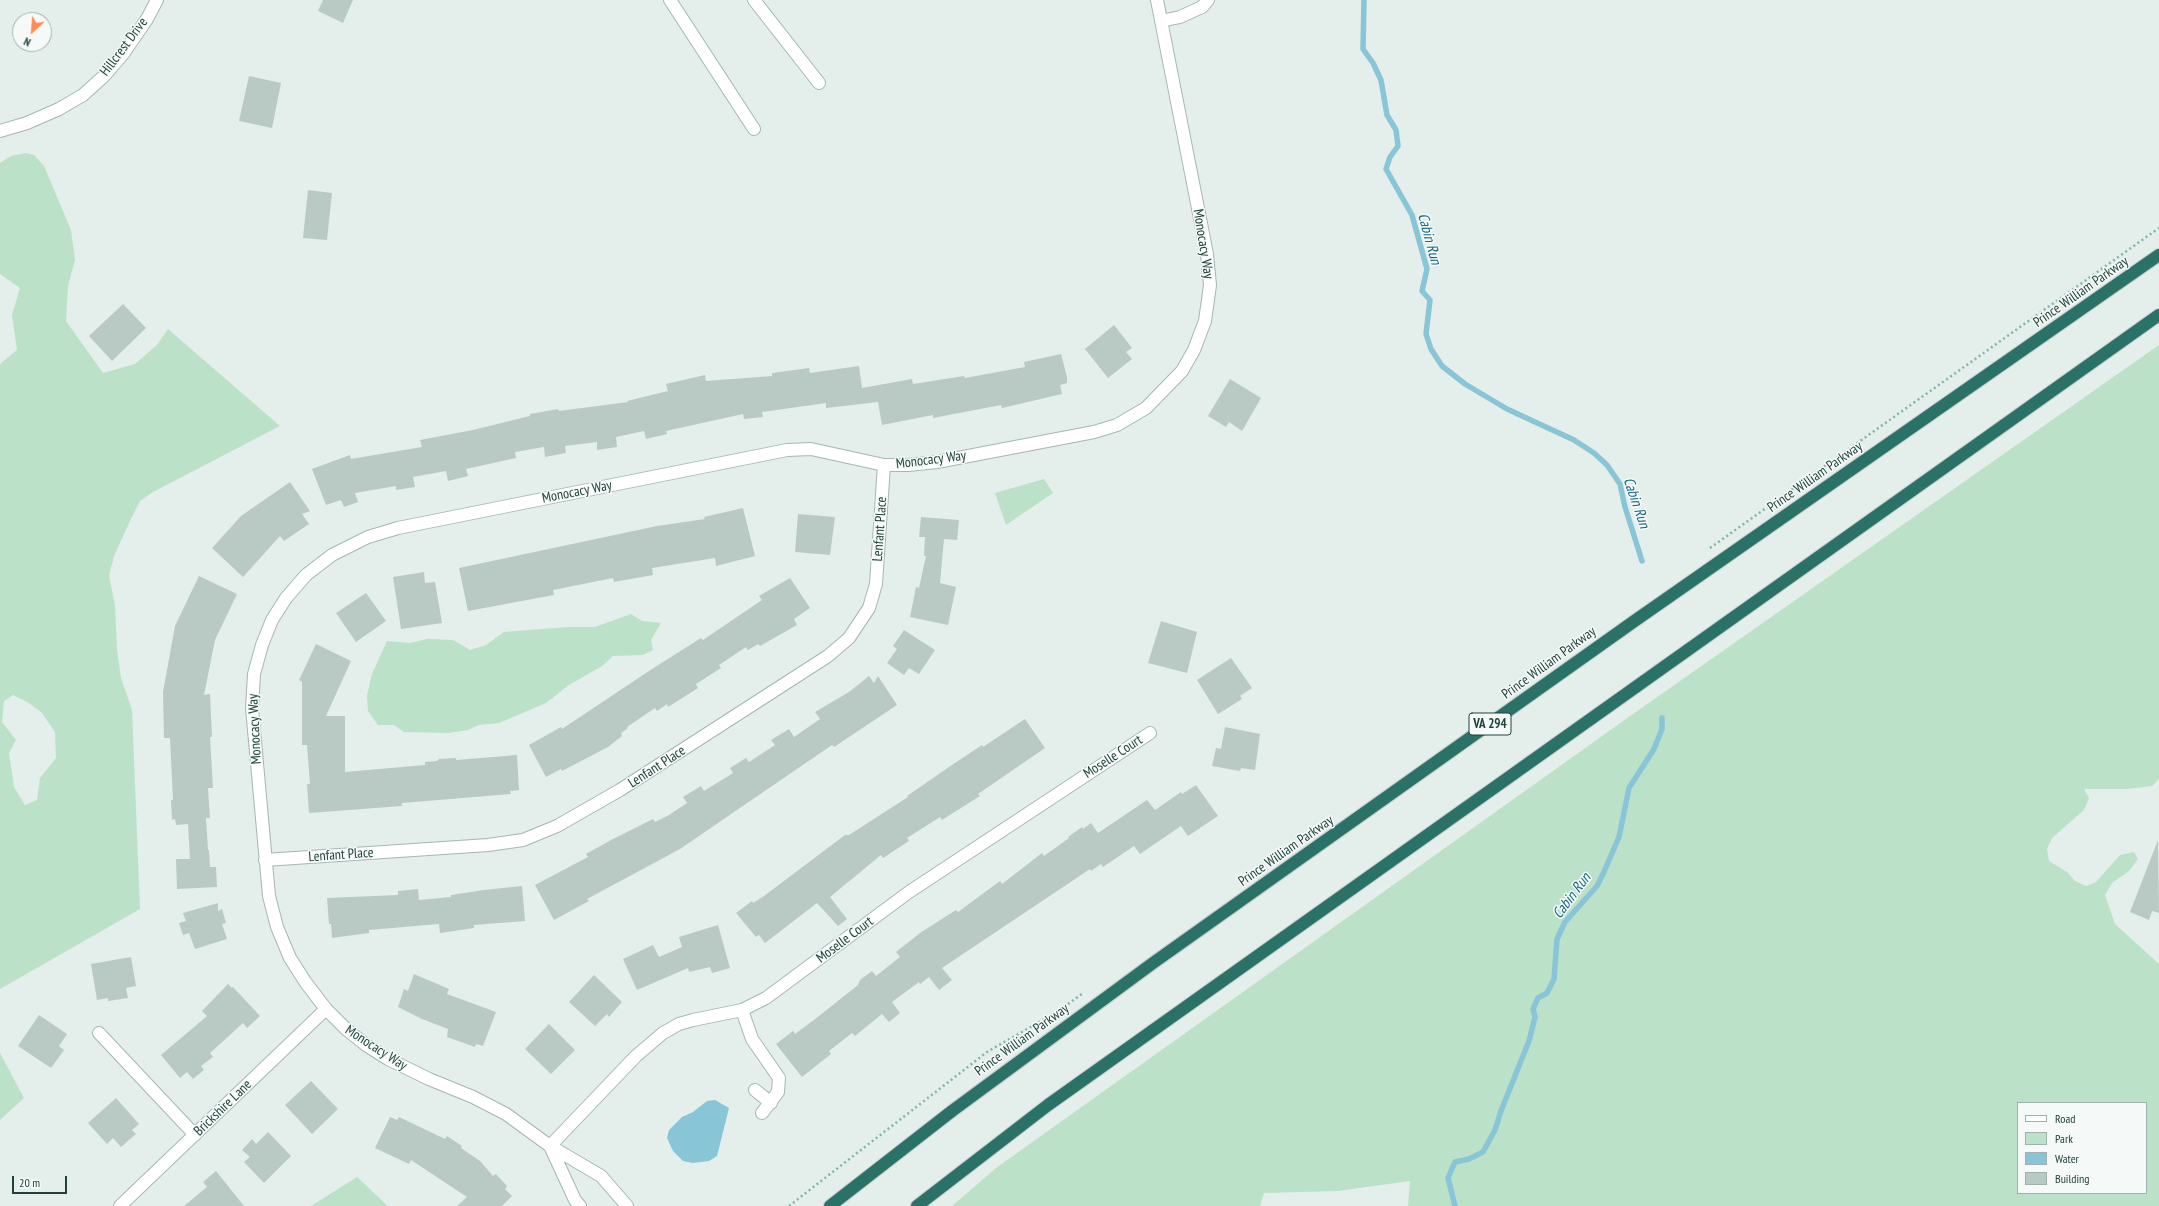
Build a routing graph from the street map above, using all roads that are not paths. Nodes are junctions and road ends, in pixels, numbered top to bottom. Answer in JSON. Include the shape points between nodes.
{"nodes":[{"id":1,"x":157,"y":0,"type":"edge"},
{"id":2,"x":670,"y":0,"type":"edge"},
{"id":3,"x":754,"y":0,"type":"edge"},
{"id":4,"x":1157,"y":0,"type":"edge"},
{"id":5,"x":1208,"y":0,"type":"edge"},
{"id":6,"x":1162,"y":21,"type":"junction"},
{"id":7,"x":819,"y":83,"type":"dead end"},
{"id":8,"x":754,"y":129,"type":"dead end"},
{"id":9,"x":0,"y":131,"type":"edge"},
{"id":10,"x":2159,"y":256,"type":"edge"},
{"id":11,"x":2159,"y":315,"type":"edge"},
{"id":12,"x":884,"y":465,"type":"junction"},
{"id":13,"x":1150,"y":733,"type":"dead end"},
{"id":14,"x":265,"y":860,"type":"junction"},
{"id":15,"x":326,"y":1009,"type":"junction"},
{"id":16,"x":742,"y":1010,"type":"junction"},
{"id":17,"x":99,"y":1034,"type":"dead end"},
{"id":18,"x":755,"y":1090,"type":"dead end"},
{"id":19,"x":770,"y":1103,"type":"junction"},
{"id":20,"x":762,"y":1113,"type":"dead end"},
{"id":21,"x":196,"y":1134,"type":"junction"},
{"id":22,"x":550,"y":1146,"type":"junction"},
{"id":23,"x":120,"y":1206,"type":"edge"},
{"id":24,"x":580,"y":1206,"type":"edge"},
{"id":25,"x":627,"y":1206,"type":"edge"},
{"id":26,"x":830,"y":1206,"type":"edge"},
{"id":27,"x":917,"y":1206,"type":"edge"}],
"edges":[{"from":1,"to":9,"type":"street","name":"Hillcrest Drive","via":[[123,54],[104,76],[83,94],[59,109]]},
{"from":2,"to":8,"type":"street"},
{"from":3,"to":7,"type":"street"},
{"from":4,"to":6,"type":"street","name":"Monocacy Way"},
{"from":5,"to":6,"type":"street","via":[[1202,7],[1180,17]]},
{"from":6,"to":12,"type":"street","name":"Monocacy Way","via":[[1207,254],[1210,285],[1205,321],[1194,350],[1182,371],[1146,408],[1117,425],[1094,432],[936,462]]},
{"from":10,"to":26,"type":"highway","name":"Prince William Parkway","number":"VA 294","via":[[1632,622],[1152,963],[952,1111]]},
{"from":11,"to":27,"type":"highway","via":[[1087,1078]]},
{"from":12,"to":14,"type":"street","name":"Lenfant Place","via":[[876,584],[869,608],[849,638],[828,656],[627,786],[538,836],[523,840],[501,844]]},
{"from":12,"to":14,"type":"street","name":"Monocacy Way","via":[[811,449],[787,450],[398,528],[368,537],[332,555],[306,575],[286,598],[272,620],[254,674],[252,708]]},
{"from":13,"to":16,"type":"street","name":"Moselle Court","via":[[909,892],[781,988]]},
{"from":14,"to":15,"type":"street","name":"Monocacy Way","via":[[277,927],[290,958]]},
{"from":15,"to":21,"type":"street","name":"Brickshire Lane"},
{"from":15,"to":22,"type":"street","name":"Monocacy Way","via":[[346,1029],[388,1059],[506,1114]]},
{"from":16,"to":19,"type":"street","via":[[752,1039],[779,1078],[778,1092]]},
{"from":16,"to":22,"type":"street","name":"Moselle Court","via":[[679,1024],[663,1033],[636,1056]]},
{"from":17,"to":21,"type":"street"},
{"from":18,"to":19,"type":"street"},
{"from":19,"to":20,"type":"street"},
{"from":21,"to":23,"type":"street","name":"Brickshire Lane"},
{"from":22,"to":24,"type":"street","name":"Monocacy Way"},
{"from":22,"to":25,"type":"street","name":"Monocacy Way","via":[[601,1176]]}]}
